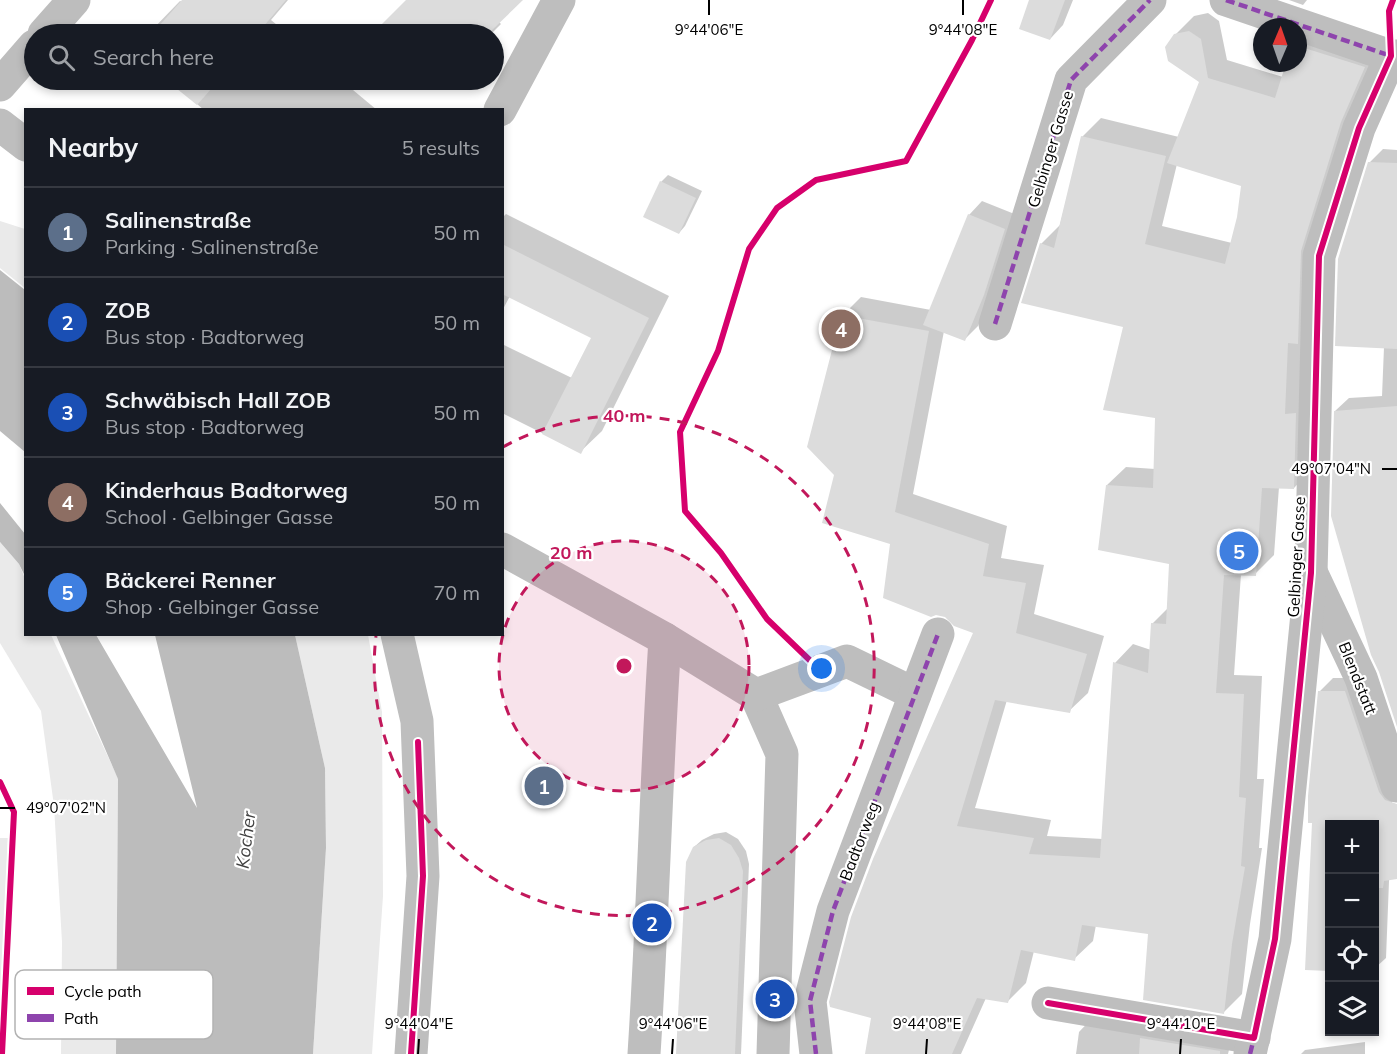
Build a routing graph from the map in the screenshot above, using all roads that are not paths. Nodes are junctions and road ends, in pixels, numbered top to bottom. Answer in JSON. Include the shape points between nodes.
{"nodes":[{"id":1,"x":74,"y":0,"type":"edge"},
{"id":2,"x":559,"y":0,"type":"edge"},
{"id":3,"x":1150,"y":0,"type":"edge"},
{"id":4,"x":1226,"y":0,"type":"edge"},
{"id":5,"x":53,"y":24,"type":"edge"},
{"id":6,"x":1394,"y":56,"type":"edge"},
{"id":7,"x":24,"y":57,"type":"edge"},
{"id":8,"x":0,"y":85,"type":"edge"},
{"id":9,"x":501,"y":108,"type":"edge"},
{"id":10,"x":0,"y":125,"type":"edge"},
{"id":11,"x":24,"y":143,"type":"edge"},
{"id":12,"x":995,"y":324,"type":"dead end"},
{"id":13,"x":504,"y":550,"type":"edge"},
{"id":14,"x":1311,"y":573,"type":"junction"},
{"id":15,"x":938,"y":634,"type":"dead end"},
{"id":16,"x":397,"y":636,"type":"edge"},
{"id":17,"x":665,"y":639,"type":"junction"},
{"id":18,"x":915,"y":694,"type":"junction"},
{"id":19,"x":756,"y":695,"type":"junction"},
{"id":20,"x":1397,"y":786,"type":"edge"},
{"id":21,"x":1048,"y":1002,"type":"dead end"},
{"id":22,"x":1252,"y":1046,"type":"edge"},
{"id":23,"x":411,"y":1054,"type":"edge"},
{"id":24,"x":644,"y":1054,"type":"edge"},
{"id":25,"x":773,"y":1054,"type":"edge"},
{"id":26,"x":816,"y":1054,"type":"edge"}],
"edges":[{"from":1,"to":5,"type":"main road"},
{"from":2,"to":9,"type":"street"},
{"from":3,"to":12,"type":"street","name":"Gelbinger Gasse","via":[[1071,80]]},
{"from":4,"to":6,"type":"street","name":"Gelbinger Gasse"},
{"from":6,"to":14,"type":"street","name":"Gelbinger Gasse","via":[[1359,128],[1319,256]]},
{"from":7,"to":8,"type":"main road"},
{"from":10,"to":11,"type":"street"},
{"from":13,"to":17,"type":"street"},
{"from":14,"to":20,"type":"street","name":"Blendstatt","via":[[1361,678]]},
{"from":14,"to":22,"type":"street","name":"Gelbinger Gasse","via":[[1275,939]]},
{"from":15,"to":18,"type":"street","name":"Badtorweg"},
{"from":16,"to":23,"type":"street","via":[[417,721],[423,876]]},
{"from":17,"to":19,"type":"street"},
{"from":17,"to":24,"type":"street"},
{"from":18,"to":19,"type":"street","via":[[846,661]]},
{"from":18,"to":26,"type":"street","name":"Badtorweg","via":[[833,911],[810,1001]]},
{"from":19,"to":25,"type":"street","via":[[782,754]]},
{"from":21,"to":22,"type":"street"}]}
